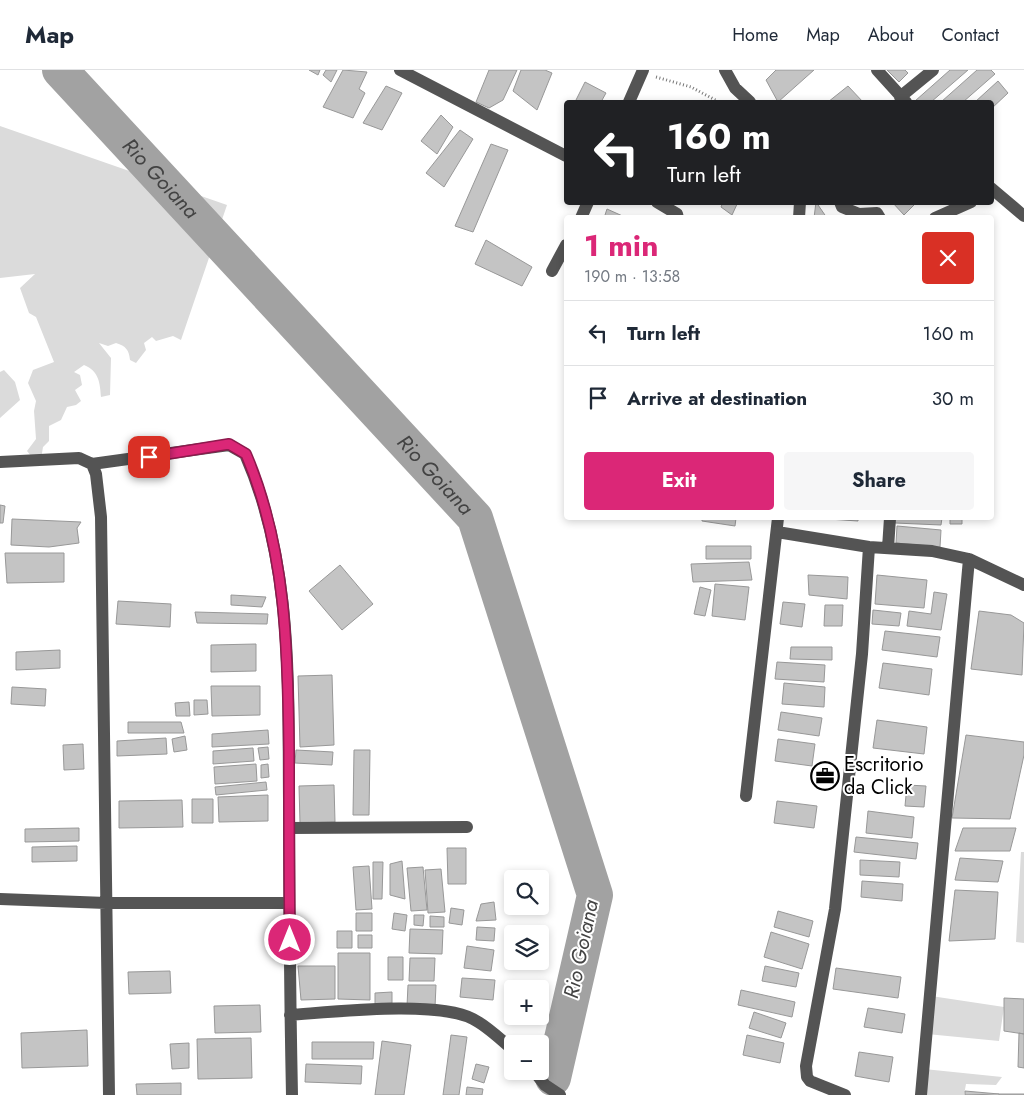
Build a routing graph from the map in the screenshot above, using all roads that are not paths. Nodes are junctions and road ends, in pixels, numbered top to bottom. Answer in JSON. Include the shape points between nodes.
{"nodes":[{"id":1,"x":400,"y":70,"type":"edge"},
{"id":2,"x":725,"y":70,"type":"edge"},
{"id":3,"x":876,"y":70,"type":"edge"},
{"id":4,"x":933,"y":70,"type":"edge"},
{"id":5,"x":640,"y":71,"type":"edge"},
{"id":6,"x":630,"y":100,"type":"edge"},
{"id":7,"x":748,"y":100,"type":"edge"},
{"id":8,"x":903,"y":100,"type":"edge"},
{"id":9,"x":564,"y":155,"type":"edge"},
{"id":10,"x":994,"y":192,"type":"edge"},
{"id":11,"x":662,"y":205,"type":"edge"},
{"id":12,"x":841,"y":205,"type":"edge"},
{"id":13,"x":964,"y":205,"type":"edge"},
{"id":14,"x":677,"y":215,"type":"edge"},
{"id":15,"x":878,"y":215,"type":"edge"},
{"id":16,"x":942,"y":215,"type":"edge"},
{"id":17,"x":1024,"y":216,"type":"edge"},
{"id":18,"x":564,"y":249,"type":"edge"},
{"id":19,"x":552,"y":271,"type":"dead end"},
{"id":20,"x":0,"y":462,"type":"edge"},
{"id":21,"x":92,"y":464,"type":"junction"},
{"id":22,"x":778,"y":520,"type":"edge"},
{"id":23,"x":890,"y":520,"type":"edge"},
{"id":24,"x":777,"y":532,"type":"junction"},
{"id":25,"x":869,"y":546,"type":"junction"},
{"id":26,"x":888,"y":548,"type":"junction"},
{"id":27,"x":969,"y":559,"type":"junction"},
{"id":28,"x":1024,"y":585,"type":"edge"},
{"id":29,"x":746,"y":796,"type":"dead end"},
{"id":30,"x":467,"y":827,"type":"dead end"},
{"id":31,"x":289,"y":828,"type":"junction"},
{"id":32,"x":0,"y":899,"type":"edge"},
{"id":33,"x":289,"y":903,"type":"junction"},
{"id":34,"x":106,"y":904,"type":"junction"},
{"id":35,"x":290,"y":1015,"type":"junction"},
{"id":36,"x":504,"y":1043,"type":"edge"},
{"id":37,"x":541,"y":1080,"type":"edge"},
{"id":38,"x":109,"y":1095,"type":"edge"},
{"id":39,"x":292,"y":1095,"type":"edge"},
{"id":40,"x":560,"y":1095,"type":"edge"},
{"id":41,"x":845,"y":1095,"type":"edge"},
{"id":42,"x":921,"y":1095,"type":"edge"}],
"edges":[{"from":1,"to":9,"type":"street"},
{"from":2,"to":7,"type":"street","via":[[735,88]]},
{"from":3,"to":8,"type":"street"},
{"from":4,"to":8,"type":"street"},
{"from":5,"to":6,"type":"street"},
{"from":10,"to":17,"type":"street"},
{"from":11,"to":14,"type":"street"},
{"from":12,"to":15,"type":"street","via":[[859,214]]},
{"from":13,"to":16,"type":"street"},
{"from":18,"to":19,"type":"street"},
{"from":20,"to":21,"type":"street","via":[[79,458]]},
{"from":21,"to":31,"type":"street","via":[[229,444],[246,454],[265,509],[281,580],[288,674]]},
{"from":21,"to":34,"type":"street","via":[[101,517]]},
{"from":22,"to":24,"type":"street"},
{"from":23,"to":26,"type":"street"},
{"from":24,"to":25,"type":"street"},
{"from":24,"to":29,"type":"street"},
{"from":25,"to":26,"type":"street"},
{"from":25,"to":41,"type":"street","via":[[862,654],[835,909],[806,1055],[807,1077]]},
{"from":26,"to":27,"type":"street","via":[[932,551]]},
{"from":27,"to":28,"type":"street"},
{"from":27,"to":42,"type":"street"},
{"from":30,"to":31,"type":"street"},
{"from":31,"to":33,"type":"street"},
{"from":32,"to":34,"type":"street"},
{"from":33,"to":34,"type":"street"},
{"from":33,"to":35,"type":"street"},
{"from":34,"to":38,"type":"street"},
{"from":35,"to":36,"type":"street","via":[[402,1009],[443,1012],[472,1018]]},
{"from":35,"to":39,"type":"street"},
{"from":37,"to":40,"type":"street"}]}
